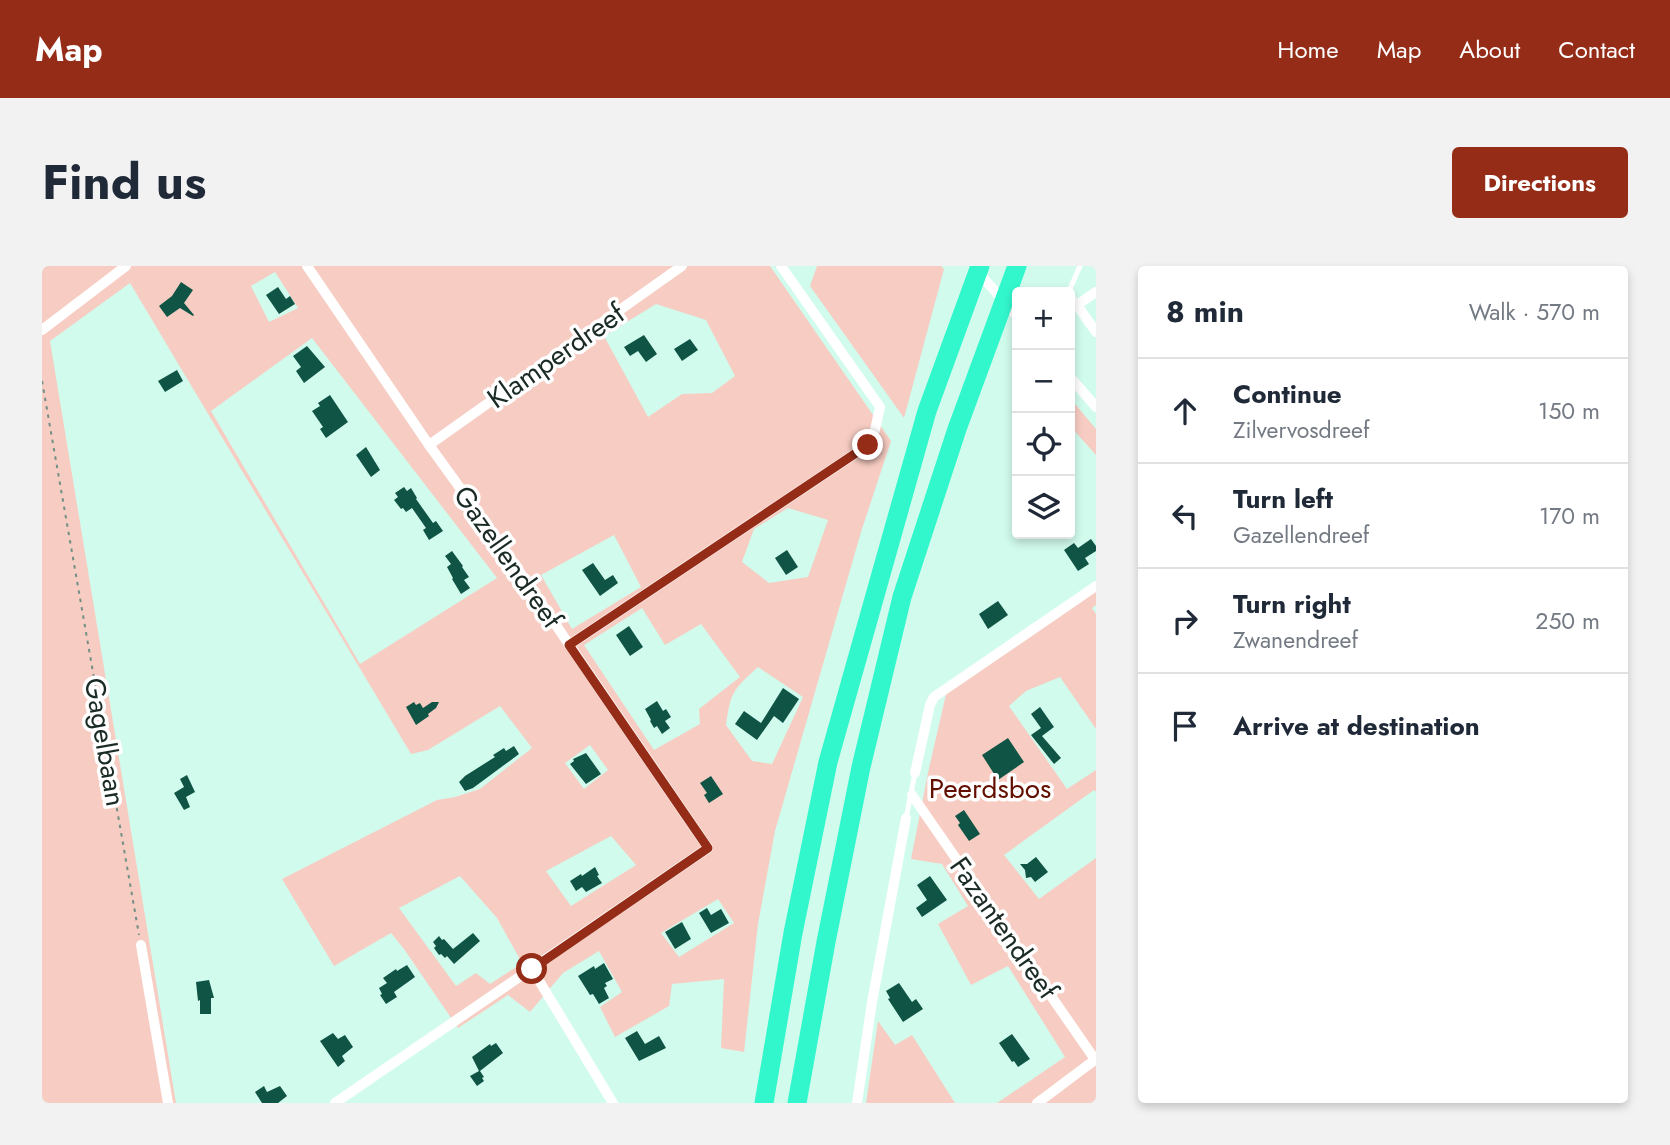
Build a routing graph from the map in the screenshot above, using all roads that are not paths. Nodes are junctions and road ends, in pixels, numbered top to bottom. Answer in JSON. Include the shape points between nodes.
{"nodes":[{"id":1,"x":126,"y":266,"type":"edge"},
{"id":2,"x":307,"y":266,"type":"edge"},
{"id":3,"x":682,"y":266,"type":"edge"},
{"id":4,"x":781,"y":266,"type":"edge"},
{"id":5,"x":973,"y":266,"type":"edge"},
{"id":6,"x":980,"y":266,"type":"edge"},
{"id":7,"x":1017,"y":266,"type":"edge"},
{"id":8,"x":1080,"y":266,"type":"edge"},
{"id":9,"x":1096,"y":292,"type":"edge"},
{"id":10,"x":1077,"y":304,"type":"junction"},
{"id":11,"x":1012,"y":310,"type":"edge"},
{"id":12,"x":42,"y":330,"type":"edge"},
{"id":13,"x":1096,"y":331,"type":"edge"},
{"id":14,"x":1075,"y":383,"type":"edge"},
{"id":15,"x":1096,"y":407,"type":"edge"},
{"id":16,"x":429,"y":445,"type":"junction"},
{"id":17,"x":1096,"y":586,"type":"edge"},
{"id":18,"x":569,"y":645,"type":"junction"},
{"id":19,"x":915,"y":773,"type":"joint"},
{"id":20,"x":912,"y":795,"type":"junction"},
{"id":21,"x":906,"y":818,"type":"joint"},
{"id":22,"x":141,"y":945,"type":"road end"},
{"id":23,"x":532,"y":969,"type":"junction"},
{"id":24,"x":1096,"y":1061,"type":"edge"},
{"id":25,"x":168,"y":1103,"type":"edge"},
{"id":26,"x":334,"y":1103,"type":"edge"},
{"id":27,"x":613,"y":1103,"type":"edge"},
{"id":28,"x":764,"y":1103,"type":"edge"},
{"id":29,"x":797,"y":1103,"type":"edge"},
{"id":30,"x":857,"y":1103,"type":"edge"},
{"id":31,"x":1037,"y":1103,"type":"edge"}],
"edges":[{"from":1,"to":12,"type":"street"},
{"from":2,"to":16,"type":"street","name":"Gazellendreef"},
{"from":3,"to":16,"type":"street","name":"Klamperdreef"},
{"from":4,"to":18,"type":"street","via":[[880,407],[868,445]]},
{"from":5,"to":11,"type":"street"},
{"from":6,"to":28,"type":"highway","via":[[927,411],[828,762]]},
{"from":7,"to":29,"type":"highway","via":[[902,597],[861,767]]},
{"from":8,"to":10,"type":"lane","via":[[1070,289]]},
{"from":9,"to":10,"type":"street"},
{"from":10,"to":13,"type":"street"},
{"from":14,"to":15,"type":"street"},
{"from":16,"to":18,"type":"street","name":"Gazellendreef"},
{"from":17,"to":19,"type":"street","via":[[934,697]]},
{"from":18,"to":23,"type":"street","name":"Gazellendreef","via":[[708,848]]},
{"from":19,"to":20,"type":"lane"},
{"from":20,"to":21,"type":"lane"},
{"from":20,"to":24,"type":"street","name":"Fazantendreef"},
{"from":21,"to":30,"type":"street"},
{"from":22,"to":25,"type":"street"},
{"from":23,"to":26,"type":"street"},
{"from":23,"to":27,"type":"street"},
{"from":24,"to":31,"type":"street"}]}
